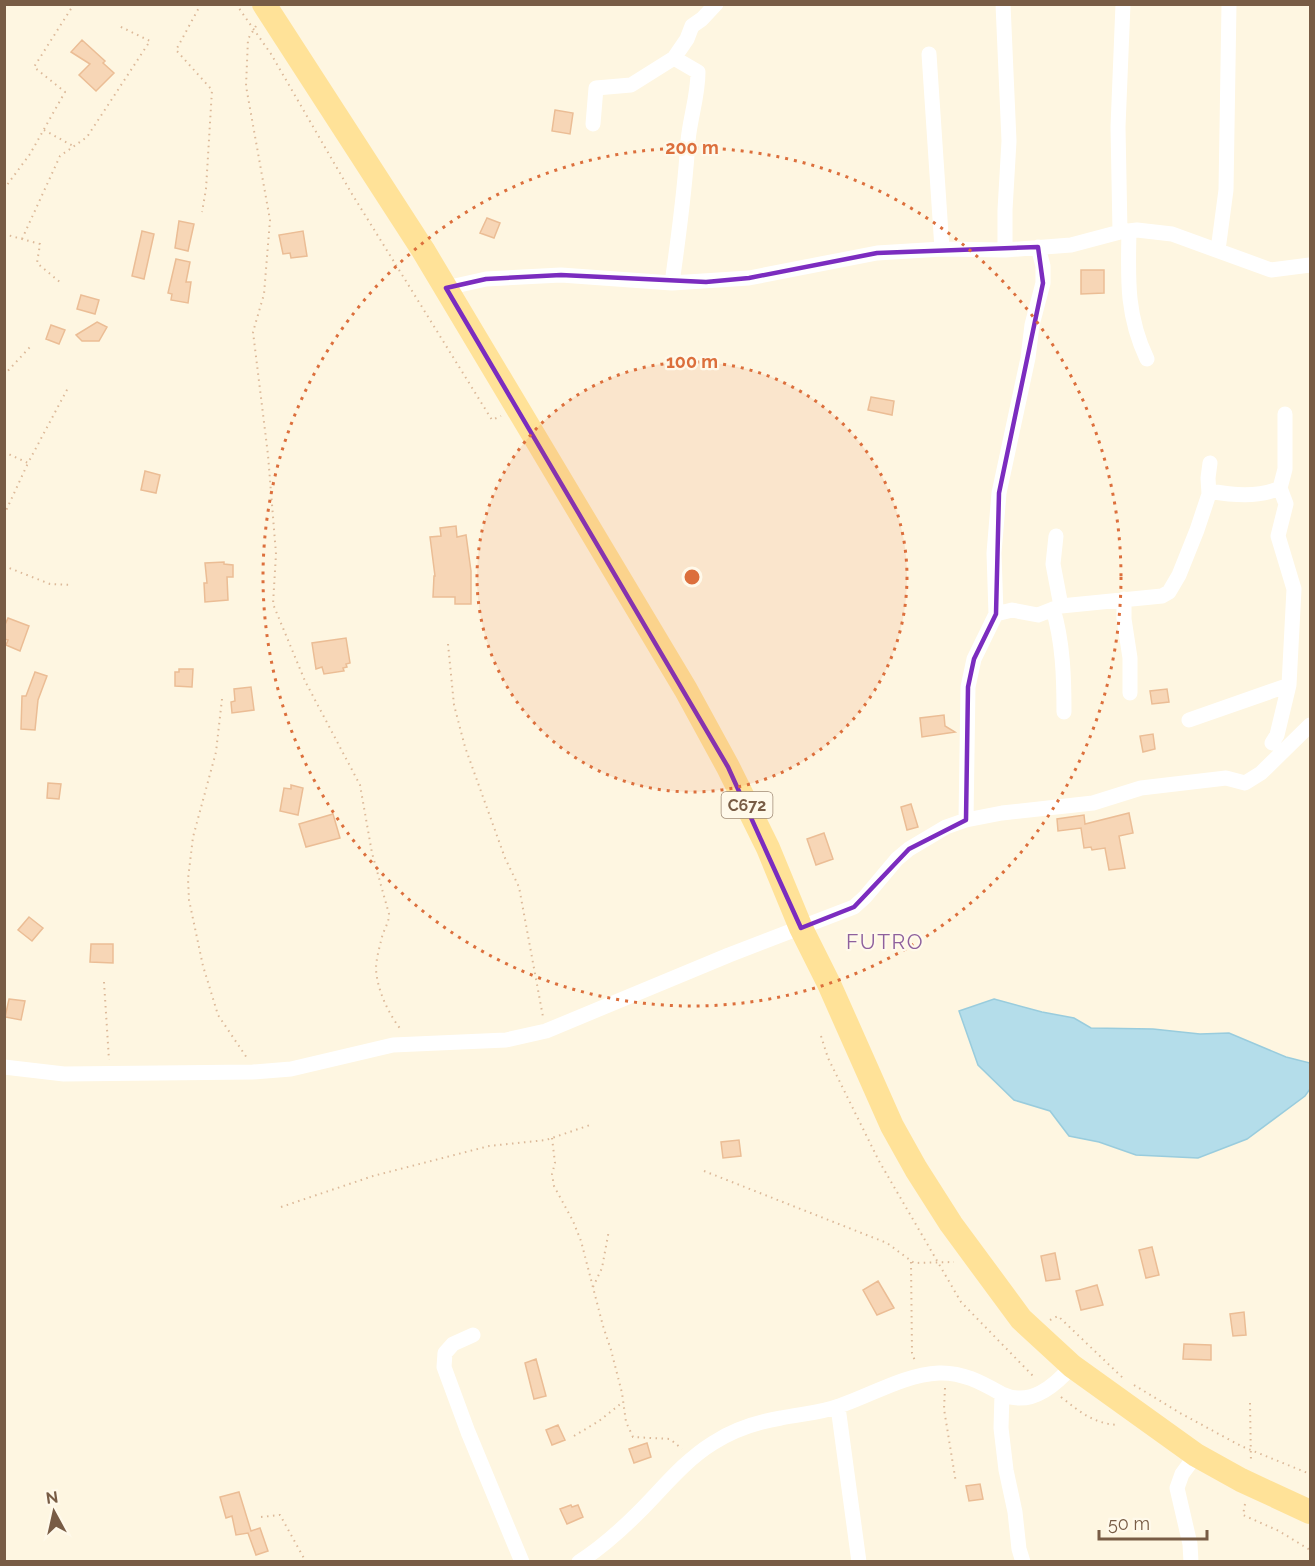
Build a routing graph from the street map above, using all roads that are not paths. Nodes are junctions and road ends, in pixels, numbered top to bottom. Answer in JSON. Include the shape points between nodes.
{"nodes":[{"id":1,"x":716,"y":4,"type":"edge"},
{"id":2,"x":1003,"y":4,"type":"edge"},
{"id":3,"x":1123,"y":4,"type":"edge"},
{"id":4,"x":1229,"y":4,"type":"edge"},
{"id":5,"x":266,"y":7,"type":"edge"},
{"id":6,"x":929,"y":54,"type":"dead end"},
{"id":7,"x":674,"y":58,"type":"junction"},
{"id":8,"x":593,"y":124,"type":"dead end"},
{"id":9,"x":1125,"y":231,"type":"junction"},
{"id":10,"x":1038,"y":247,"type":"junction"},
{"id":11,"x":942,"y":249,"type":"junction"},
{"id":12,"x":1005,"y":250,"type":"junction"},
{"id":13,"x":1218,"y":250,"type":"junction"},
{"id":14,"x":1311,"y":265,"type":"edge"},
{"id":15,"x":672,"y":283,"type":"junction"},
{"id":16,"x":446,"y":288,"type":"junction"},
{"id":17,"x":1147,"y":359,"type":"dead end"},
{"id":18,"x":1285,"y":414,"type":"dead end"},
{"id":19,"x":1210,"y":463,"type":"dead end"},
{"id":20,"x":1280,"y":488,"type":"junction"},
{"id":21,"x":1209,"y":491,"type":"junction"},
{"id":22,"x":1056,"y":536,"type":"dead end"},
{"id":23,"x":1124,"y":599,"type":"junction"},
{"id":24,"x":1057,"y":608,"type":"junction"},
{"id":25,"x":996,"y":614,"type":"junction"},
{"id":26,"x":1289,"y":686,"type":"junction"},
{"id":27,"x":1130,"y":693,"type":"dead end"},
{"id":28,"x":1064,"y":712,"type":"dead end"},
{"id":29,"x":1190,"y":720,"type":"dead end"},
{"id":30,"x":1311,"y":725,"type":"edge"},
{"id":31,"x":1272,"y":743,"type":"dead end"},
{"id":32,"x":966,"y":820,"type":"junction"},
{"id":33,"x":801,"y":928,"type":"junction"},
{"id":34,"x":4,"y":1067,"type":"edge"},
{"id":35,"x":473,"y":1335,"type":"dead end"},
{"id":36,"x":1072,"y":1366,"type":"junction"},
{"id":37,"x":1002,"y":1394,"type":"junction"},
{"id":38,"x":838,"y":1407,"type":"junction"},
{"id":39,"x":1196,"y":1455,"type":"junction"},
{"id":40,"x":1311,"y":1512,"type":"edge"},
{"id":41,"x":522,"y":1562,"type":"edge"},
{"id":42,"x":579,"y":1562,"type":"edge"},
{"id":43,"x":859,"y":1562,"type":"edge"},
{"id":44,"x":1023,"y":1562,"type":"edge"},
{"id":45,"x":1191,"y":1562,"type":"edge"}],
"edges":[{"from":1,"to":7,"type":"street","via":[[692,26]]},
{"from":2,"to":12,"type":"street","via":[[1009,141]]},
{"from":3,"to":9,"type":"street","via":[[1118,127]]},
{"from":4,"to":13,"type":"street","via":[[1226,190]]},
{"from":5,"to":16,"type":"main road","number":"C672"},
{"from":6,"to":11,"type":"street"},
{"from":7,"to":8,"type":"street","via":[[631,85],[596,88]]},
{"from":7,"to":15,"type":"street","via":[[699,72]]},
{"from":9,"to":10,"type":"street","via":[[1071,245]]},
{"from":9,"to":13,"type":"street","via":[[1172,234]]},
{"from":9,"to":17,"type":"street","via":[[1132,321]]},
{"from":10,"to":12,"type":"street"},
{"from":10,"to":25,"type":"street","via":[[1043,284],[999,493],[994,554]]},
{"from":11,"to":12,"type":"street"},
{"from":11,"to":15,"type":"street","via":[[877,253],[749,279]]},
{"from":13,"to":14,"type":"street","via":[[1271,270]]},
{"from":15,"to":16,"type":"street","via":[[561,275],[486,279]]},
{"from":16,"to":33,"type":"main road","number":"C672","via":[[686,690],[768,848]]},
{"from":18,"to":20,"type":"street","via":[[1286,469]]},
{"from":19,"to":21,"type":"street"},
{"from":20,"to":21,"type":"street","via":[[1251,495]]},
{"from":20,"to":26,"type":"street","via":[[1286,504],[1278,536],[1294,589]]},
{"from":21,"to":23,"type":"street","via":[[1197,530],[1169,592]]},
{"from":22,"to":24,"type":"street","via":[[1053,564]]},
{"from":23,"to":24,"type":"street"},
{"from":23,"to":27,"type":"street"},
{"from":24,"to":25,"type":"street","via":[[1038,615],[1012,610]]},
{"from":24,"to":28,"type":"street"},
{"from":25,"to":32,"type":"street","via":[[974,659],[968,687]]},
{"from":26,"to":29,"type":"street"},
{"from":26,"to":31,"type":"street"},
{"from":30,"to":32,"type":"street","via":[[1261,773],[1245,783],[1226,778],[1141,788],[1094,802]]},
{"from":32,"to":33,"type":"street","via":[[909,849],[854,907]]},
{"from":33,"to":34,"type":"street","via":[[546,1031],[506,1040],[393,1046],[291,1069],[263,1071],[64,1074]]},
{"from":33,"to":36,"type":"main road","number":"C672","via":[[915,1169],[1021,1319]]},
{"from":35,"to":41,"type":"street","via":[[453,1344],[445,1353],[444,1367]]},
{"from":36,"to":37,"type":"street","via":[[1042,1392],[1022,1400]]},
{"from":36,"to":39,"type":"main road","number":"C672"},
{"from":37,"to":38,"type":"street","via":[[972,1377],[945,1373],[897,1382]]},
{"from":37,"to":44,"type":"street","via":[[1006,1470]]},
{"from":38,"to":42,"type":"street","via":[[739,1429],[711,1444]]},
{"from":38,"to":43,"type":"street"},
{"from":39,"to":40,"type":"main road","number":"C672"},
{"from":39,"to":45,"type":"street","via":[[1176,1488]]}]}
